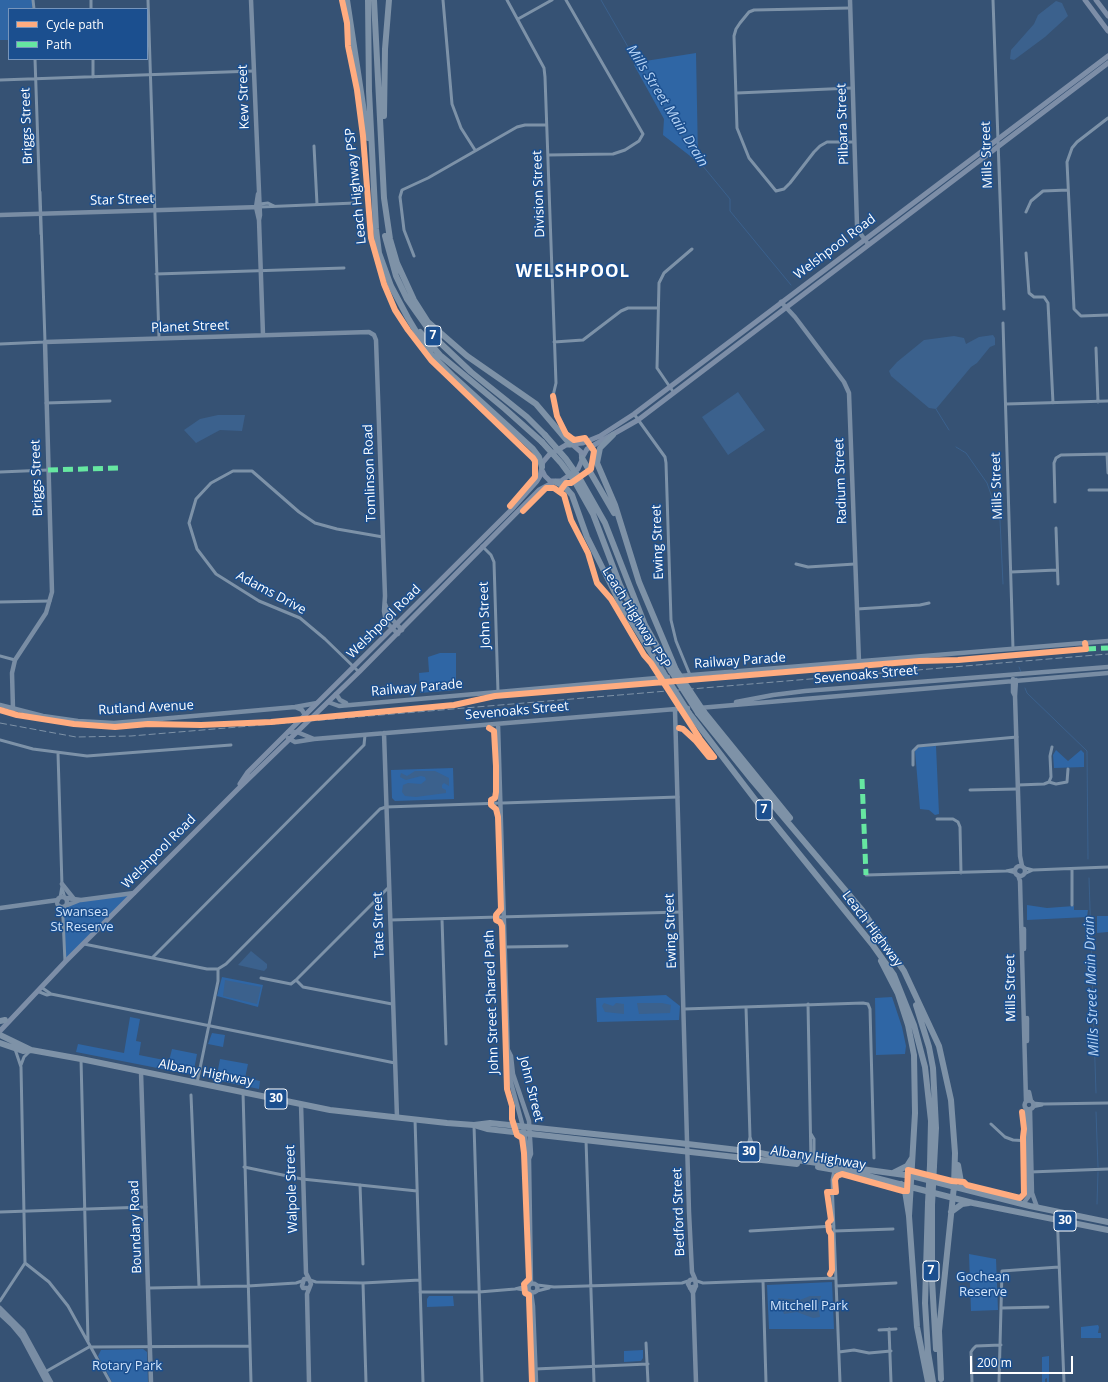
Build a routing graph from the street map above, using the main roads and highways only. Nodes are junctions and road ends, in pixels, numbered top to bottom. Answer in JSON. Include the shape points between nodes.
{"nodes":[{"id":1,"x":347,"y":0,"type":"edge"},
{"id":2,"x":368,"y":0,"type":"edge"},
{"id":3,"x":374,"y":0,"type":"edge"},
{"id":4,"x":388,"y":0,"type":"edge"},
{"id":5,"x":1085,"y":0,"type":"edge"},
{"id":6,"x":1096,"y":0,"type":"edge"},
{"id":7,"x":1108,"y":16,"type":"edge"},
{"id":8,"x":1108,"y":31,"type":"edge"},
{"id":9,"x":1107,"y":58,"type":"edge"},
{"id":10,"x":383,"y":158,"type":"junction"},
{"id":11,"x":372,"y":174,"type":"junction"},
{"id":12,"x":384,"y":198,"type":"junction"},
{"id":13,"x":398,"y":301,"type":"junction"},
{"id":14,"x":667,"y":398,"type":"junction"},
{"id":15,"x":652,"y":401,"type":"junction"},
{"id":16,"x":613,"y":435,"type":"junction"},
{"id":17,"x":570,"y":444,"type":"junction"},
{"id":18,"x":582,"y":458,"type":"junction"},
{"id":19,"x":542,"y":468,"type":"junction"},
{"id":20,"x":578,"y":481,"type":"junction"},
{"id":21,"x":555,"y":482,"type":"junction"},
{"id":22,"x":630,"y":553,"type":"junction"},
{"id":23,"x":657,"y":662,"type":"junction"},
{"id":24,"x":673,"y":670,"type":"junction"},
{"id":25,"x":701,"y":712,"type":"junction"},
{"id":26,"x":709,"y":718,"type":"junction"},
{"id":27,"x":739,"y":764,"type":"junction"},
{"id":28,"x":238,"y":788,"type":"junction"},
{"id":29,"x":862,"y":910,"type":"junction"},
{"id":30,"x":872,"y":944,"type":"junction"},
{"id":31,"x":895,"y":956,"type":"junction"},
{"id":32,"x":4,"y":1021,"type":"edge"},
{"id":33,"x":0,"y":1031,"type":"edge"},
{"id":34,"x":0,"y":1035,"type":"edge"},
{"id":35,"x":0,"y":1043,"type":"edge"},
{"id":36,"x":0,"y":1047,"type":"edge"},
{"id":37,"x":13,"y":1048,"type":"junction"},
{"id":38,"x":31,"y":1050,"type":"junction"},
{"id":39,"x":527,"y":1130,"type":"junction"},
{"id":40,"x":955,"y":1154,"type":"junction"},
{"id":41,"x":913,"y":1156,"type":"junction"},
{"id":42,"x":932,"y":1166,"type":"junction"},
{"id":43,"x":892,"y":1173,"type":"junction"},
{"id":44,"x":912,"y":1176,"type":"junction"},
{"id":45,"x":901,"y":1184,"type":"junction"},
{"id":46,"x":954,"y":1186,"type":"junction"},
{"id":47,"x":911,"y":1187,"type":"junction"},
{"id":48,"x":966,"y":1189,"type":"junction"},
{"id":49,"x":953,"y":1198,"type":"junction"},
{"id":50,"x":973,"y":1203,"type":"junction"},
{"id":51,"x":930,"y":1204,"type":"junction"},
{"id":52,"x":951,"y":1212,"type":"junction"},
{"id":53,"x":909,"y":1216,"type":"junction"},
{"id":54,"x":1108,"y":1222,"type":"edge"},
{"id":55,"x":1108,"y":1230,"type":"edge"},
{"id":56,"x":941,"y":1381,"type":"edge"},
{"id":57,"x":928,"y":1382,"type":"edge"},
{"id":58,"x":933,"y":1382,"type":"edge"}],
"edges":[{"from":1,"to":11,"type":"highway"},
{"from":2,"to":11,"type":"highway","number":"7"},
{"from":3,"to":10,"type":"highway","number":"7"},
{"from":4,"to":10,"type":"highway","via":[[384,49]]},
{"from":5,"to":8,"type":"main road"},
{"from":6,"to":7,"type":"main road"},
{"from":9,"to":14,"type":"main road","name":"Welshpool Road","via":[[997,146]]},
{"from":9,"to":15,"type":"main road","name":"Welshpool Road","via":[[997,138]]},
{"from":10,"to":12,"type":"highway","number":"7"},
{"from":11,"to":13,"type":"highway","number":"7","via":[[379,253]]},
{"from":12,"to":17,"type":"highway","number":"7","via":[[390,239],[397,263],[414,300],[428,322],[467,356],[536,404]]},
{"from":12,"to":20,"type":"highway","number":"7","bridge":true,"via":[[385,234],[389,253],[396,276],[419,318],[451,354],[545,435],[566,459]]},
{"from":13,"to":19,"type":"highway","number":"7","via":[[432,354],[532,449],[539,457]]},
{"from":13,"to":20,"type":"highway","number":"7","bridge":true,"via":[[416,328],[440,355],[542,442]]},
{"from":14,"to":15,"type":"main road","via":[[663,396]]},
{"from":14,"to":16,"type":"main road","name":"Welshpool Road"},
{"from":15,"to":17,"type":"main road","name":"Welshpool Road","via":[[600,436]]},
{"from":16,"to":18,"type":"main road","name":"Welshpool Road","via":[[589,448]]},
{"from":16,"to":22,"type":"highway","via":[[600,448],[597,463],[615,505]]},
{"from":17,"to":18,"type":"main road","via":[[580,451]]},
{"from":17,"to":19,"type":"main road","via":[[551,452]]},
{"from":18,"to":21,"type":"main road","via":[[575,472]]},
{"from":18,"to":22,"type":"highway","via":[[609,502]]},
{"from":19,"to":21,"type":"main road","via":[[546,477]]},
{"from":19,"to":28,"type":"main road","name":"Welshpool Road","via":[[537,481],[397,625],[248,772]]},
{"from":20,"to":23,"type":"highway","number":"7","via":[[620,584]]},
{"from":20,"to":24,"type":"highway","number":"7","via":[[605,523],[645,625]]},
{"from":21,"to":23,"type":"highway","number":"7","via":[[564,486],[572,495],[587,537],[621,605]]},
{"from":21,"to":28,"type":"main road","name":"Welshpool Road","via":[[538,490],[398,634]]},
{"from":22,"to":24,"type":"highway"},
{"from":23,"to":30,"type":"highway","name":"Leach Highway","number":"7","bridge":true,"via":[[689,713]]},
{"from":24,"to":25,"type":"highway","number":"7","bridge":true},
{"from":25,"to":26,"type":"highway"},
{"from":25,"to":27,"type":"highway","number":"7"},
{"from":26,"to":27,"type":"highway"},
{"from":26,"to":29,"type":"highway"},
{"from":27,"to":29,"type":"highway","number":"7"},
{"from":28,"to":32,"type":"main road","name":"Welshpool Road","via":[[39,989]]},
{"from":29,"to":31,"type":"highway","number":"7"},
{"from":30,"to":41,"type":"highway","via":[[898,994],[914,1055],[916,1084]]},
{"from":30,"to":42,"type":"highway","name":"Leach Highway","number":"7","via":[[894,974],[918,1039],[930,1105]]},
{"from":31,"to":40,"type":"highway","via":[[938,1046],[951,1100]]},
{"from":31,"to":42,"type":"highway","number":"7","via":[[919,1012],[933,1068],[936,1128]]},
{"from":32,"to":33,"type":"main road","name":"Welshpool Road","via":[[9,1022]]},
{"from":34,"to":38,"type":"highway","number":"30"},
{"from":35,"to":37,"type":"highway","number":"30"},
{"from":36,"to":37,"type":"highway"},
{"from":37,"to":38,"type":"highway","number":"30"},
{"from":38,"to":39,"type":"highway","name":"Albany Highway","number":"30","via":[[330,1110],[474,1125],[490,1123]]},
{"from":39,"to":43,"type":"highway","name":"Albany Highway","number":"30","via":[[688,1144]]},
{"from":39,"to":45,"type":"highway","name":"Albany Highway","number":"30","via":[[586,1140],[831,1169]]},
{"from":40,"to":46,"type":"highway"},
{"from":40,"to":48,"type":"highway"},
{"from":41,"to":43,"type":"highway","via":[[907,1166]]},
{"from":41,"to":44,"type":"highway"},
{"from":42,"to":51,"type":"highway","name":"Leach Highway","number":"7","bridge":true},
{"from":43,"to":44,"type":"highway","name":"Albany Highway","number":"30"},
{"from":44,"to":46,"type":"highway","name":"Albany Highway","number":"30"},
{"from":44,"to":47,"type":"highway"},
{"from":45,"to":47,"type":"highway","name":"Albany Highway","number":"30"},
{"from":45,"to":53,"type":"highway","via":[[905,1191]]},
{"from":46,"to":48,"type":"highway","name":"Albany Highway","number":"30"},
{"from":46,"to":49,"type":"highway"},
{"from":47,"to":49,"type":"highway","name":"Albany Highway","number":"30"},
{"from":47,"to":53,"type":"highway"},
{"from":48,"to":54,"type":"highway","name":"Albany Highway","number":"30"},
{"from":49,"to":50,"type":"highway","name":"Albany Highway","number":"30"},
{"from":49,"to":52,"type":"highway"},
{"from":50,"to":52,"type":"highway","via":[[962,1204]]},
{"from":50,"to":55,"type":"highway","name":"Albany Highway","number":"30"},
{"from":51,"to":56,"type":"highway","name":"Leach Highway","number":"7","via":[[932,1304]]},
{"from":51,"to":58,"type":"highway","name":"Leach Highway","number":"7","via":[[925,1303]]},
{"from":52,"to":56,"type":"highway","via":[[939,1331]]},
{"from":53,"to":57,"type":"highway","via":[[917,1327]]}]}
